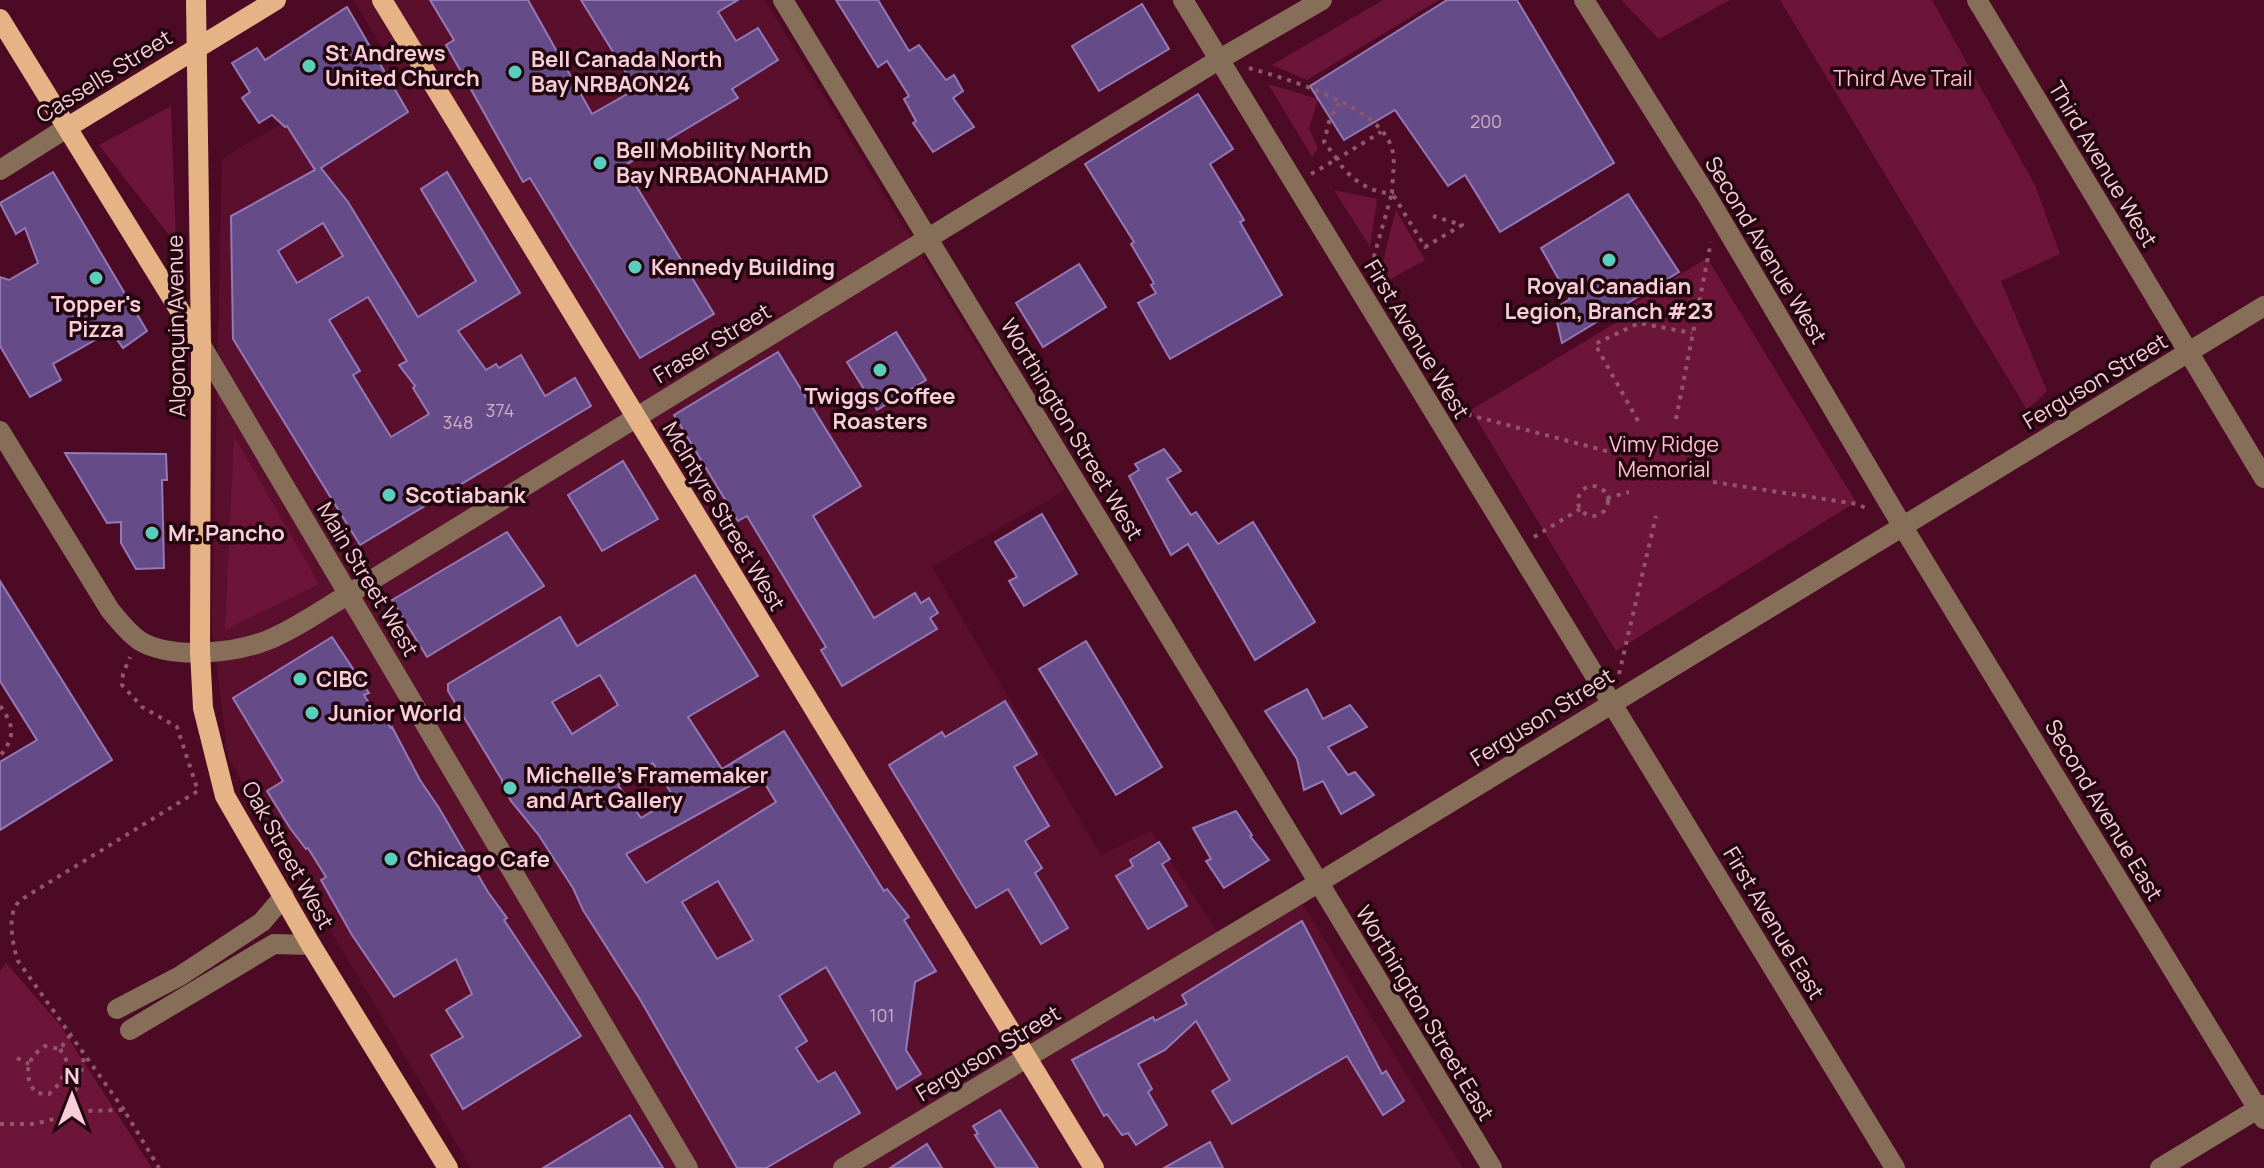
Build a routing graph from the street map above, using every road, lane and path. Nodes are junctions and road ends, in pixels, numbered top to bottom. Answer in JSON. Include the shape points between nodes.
{"nodes":[{"id":1,"x":196,"y":0,"type":"edge"},
{"id":2,"x":276,"y":0,"type":"edge"},
{"id":3,"x":382,"y":0,"type":"edge"},
{"id":4,"x":783,"y":0,"type":"edge"},
{"id":5,"x":1183,"y":0,"type":"edge"},
{"id":6,"x":1322,"y":0,"type":"edge"},
{"id":7,"x":1584,"y":0,"type":"edge"},
{"id":8,"x":1977,"y":0,"type":"edge"},
{"id":9,"x":0,"y":19,"type":"edge"},
{"id":10,"x":196,"y":48,"type":"junction"},
{"id":11,"x":1220,"y":59,"type":"junction"},
{"id":12,"x":1339,"y":103,"type":"junction"},
{"id":13,"x":68,"y":127,"type":"junction"},
{"id":14,"x":1381,"y":132,"type":"junction"},
{"id":15,"x":1337,"y":159,"type":"junction"},
{"id":16,"x":0,"y":170,"type":"edge"},
{"id":17,"x":1294,"y":184,"type":"junction"},
{"id":18,"x":1392,"y":193,"type":"junction"},
{"id":19,"x":1717,"y":213,"type":"junction"},
{"id":20,"x":1433,"y":216,"type":"dead end"},
{"id":21,"x":929,"y":239,"type":"junction"},
{"id":22,"x":1363,"y":296,"type":"junction"},
{"id":23,"x":2264,"y":306,"type":"edge"},
{"id":24,"x":1692,"y":333,"type":"junction"},
{"id":25,"x":201,"y":345,"type":"junction"},
{"id":26,"x":2187,"y":353,"type":"junction"},
{"id":27,"x":1430,"y":405,"type":"junction"},
{"id":28,"x":636,"y":418,"type":"junction"},
{"id":29,"x":1676,"y":419,"type":"dead end"},
{"id":30,"x":1638,"y":421,"type":"dead end"},
{"id":31,"x":0,"y":431,"type":"edge"},
{"id":32,"x":1618,"y":454,"type":"dead end"},
{"id":33,"x":2264,"y":478,"type":"edge"},
{"id":34,"x":1713,"y":482,"type":"dead end"},
{"id":35,"x":1629,"y":492,"type":"dead end"},
{"id":36,"x":1607,"y":498,"type":"junction"},
{"id":37,"x":1580,"y":509,"type":"junction"},
{"id":38,"x":1869,"y":510,"type":"dead end"},
{"id":39,"x":1656,"y":516,"type":"dead end"},
{"id":40,"x":1903,"y":527,"type":"junction"},
{"id":41,"x":1517,"y":548,"type":"junction"},
{"id":42,"x":349,"y":594,"type":"junction"},
{"id":43,"x":141,"y":642,"type":"junction"},
{"id":44,"x":200,"y":652,"type":"junction"},
{"id":45,"x":1612,"y":702,"type":"junction"},
{"id":46,"x":0,"y":706,"type":"edge"},
{"id":47,"x":0,"y":756,"type":"edge"},
{"id":48,"x":1318,"y":883,"type":"junction"},
{"id":49,"x":284,"y":896,"type":"junction"},
{"id":50,"x":311,"y":945,"type":"junction"},
{"id":51,"x":117,"y":1009,"type":"dead end"},
{"id":52,"x":130,"y":1030,"type":"dead end"},
{"id":53,"x":71,"y":1034,"type":"junction"},
{"id":54,"x":60,"y":1049,"type":"junction"},
{"id":55,"x":85,"y":1053,"type":"junction"},
{"id":56,"x":1026,"y":1057,"type":"junction"},
{"id":57,"x":17,"y":1058,"type":"dead end"},
{"id":58,"x":30,"y":1064,"type":"junction"},
{"id":59,"x":124,"y":1110,"type":"junction"},
{"id":60,"x":2262,"y":1111,"type":"edge"},
{"id":61,"x":61,"y":1117,"type":"junction"},
{"id":62,"x":0,"y":1124,"type":"edge"},
{"id":63,"x":159,"y":1168,"type":"edge"},
{"id":64,"x":448,"y":1168,"type":"edge"},
{"id":65,"x":688,"y":1168,"type":"edge"},
{"id":66,"x":843,"y":1168,"type":"edge"},
{"id":67,"x":1094,"y":1168,"type":"edge"},
{"id":68,"x":1492,"y":1168,"type":"edge"},
{"id":69,"x":1895,"y":1168,"type":"edge"},
{"id":70,"x":2160,"y":1168,"type":"edge"}],
"edges":[{"from":1,"to":10,"type":"main road","name":"Algonquin Avenue"},
{"from":2,"to":10,"type":"main road","name":"Cassells Street"},
{"from":3,"to":28,"type":"main road","name":"McIntyre Street West"},
{"from":4,"to":21,"type":"street","name":"Worthington Street West"},
{"from":5,"to":11,"type":"street","name":"First Avenue West"},
{"from":6,"to":11,"type":"street","name":"Fraser Street"},
{"from":7,"to":19,"type":"street","name":"Second Avenue West"},
{"from":8,"to":26,"type":"street","name":"Third Avenue West"},
{"from":9,"to":13,"type":"main road","name":"Main Street West"},
{"from":10,"to":13,"type":"main road","name":"Cassells Street"},
{"from":10,"to":25,"type":"main road","name":"Algonquin Avenue"},
{"from":11,"to":12,"type":"path","via":[[1310,86]]},
{"from":11,"to":17,"type":"street","name":"First Avenue West"},
{"from":11,"to":21,"type":"street","name":"Fraser Street"},
{"from":12,"to":14,"type":"path","via":[[1358,109]]},
{"from":12,"to":15,"type":"path","via":[[1324,142]]},
{"from":13,"to":16,"type":"street","name":"Cassells Street"},
{"from":13,"to":25,"type":"main road","name":"Main Street West"},
{"from":14,"to":15,"type":"path"},
{"from":14,"to":18,"type":"path","via":[[1392,147]]},
{"from":15,"to":17,"type":"path"},
{"from":15,"to":18,"type":"path","via":[[1361,184]]},
{"from":17,"to":22,"type":"street","name":"First Avenue West"},
{"from":18,"to":20,"type":"path","via":[[1425,247],[1462,225]]},
{"from":18,"to":22,"type":"path"},
{"from":19,"to":24,"type":"path"},
{"from":19,"to":40,"type":"street","name":"Second Avenue West"},
{"from":21,"to":28,"type":"street","name":"Fraser Street"},
{"from":21,"to":48,"type":"street","name":"Worthington Street West"},
{"from":22,"to":27,"type":"street","name":"First Avenue West"},
{"from":23,"to":26,"type":"street","name":"Ferguson Street"},
{"from":24,"to":29,"type":"path"},
{"from":24,"to":30,"type":"path","via":[[1639,323],[1595,344]]},
{"from":25,"to":42,"type":"street","name":"Main Street West"},
{"from":25,"to":44,"type":"main road","name":"Algonquin Avenue"},
{"from":26,"to":33,"type":"street","name":"Third Avenue West"},
{"from":26,"to":40,"type":"street","name":"Ferguson Street"},
{"from":27,"to":32,"type":"path"},
{"from":27,"to":41,"type":"street","name":"First Avenue West"},
{"from":28,"to":42,"type":"street","name":"Fraser Street"},
{"from":28,"to":56,"type":"main road","name":"McIntyre Street West"},
{"from":31,"to":43,"type":"street","via":[[110,610]]},
{"from":34,"to":38,"type":"path"},
{"from":35,"to":36,"type":"path"},
{"from":36,"to":37,"type":"path","via":[[1607,507],[1598,515]]},
{"from":36,"to":37,"type":"path","via":[[1598,486],[1586,487],[1577,500]]},
{"from":37,"to":41,"type":"path"},
{"from":39,"to":45,"type":"path"},
{"from":40,"to":45,"type":"street","name":"Ferguson Street"},
{"from":40,"to":60,"type":"street","name":"Second Avenue East"},
{"from":41,"to":45,"type":"street","name":"First Avenue West"},
{"from":42,"to":44,"type":"street","name":"Fraser Street","via":[[270,640],[236,650]]},
{"from":42,"to":65,"type":"street","name":"Main Street West"},
{"from":43,"to":44,"type":"street"},
{"from":43,"to":53,"type":"path","via":[[128,659],[122,685],[142,707],[177,727],[198,791],[16,905],[13,941],[18,961]]},
{"from":44,"to":49,"type":"main road","name":"Oak Street West","via":[[203,708],[225,796]]},
{"from":45,"to":48,"type":"street","name":"Ferguson Street"},
{"from":45,"to":69,"type":"street","name":"First Avenue East"},
{"from":46,"to":47,"type":"path","via":[[12,733]]},
{"from":48,"to":56,"type":"street","name":"Ferguson Street"},
{"from":48,"to":68,"type":"street","name":"Worthington Street East"},
{"from":49,"to":50,"type":"main road","name":"Oak Street West"},
{"from":49,"to":51,"type":"street","via":[[262,922],[180,976]]},
{"from":50,"to":52,"type":"street","via":[[274,944]]},
{"from":50,"to":64,"type":"main road","name":"Oak Street West"},
{"from":53,"to":54,"type":"path"},
{"from":53,"to":55,"type":"path"},
{"from":54,"to":58,"type":"path","via":[[45,1046]]},
{"from":54,"to":58,"type":"path","via":[[68,1063],[49,1094],[36,1093],[28,1083]]},
{"from":55,"to":59,"type":"path"},
{"from":55,"to":61,"type":"path","via":[[79,1086]]},
{"from":56,"to":66,"type":"street","name":"Ferguson Street"},
{"from":56,"to":67,"type":"main road","name":"McIntyre Street West"},
{"from":57,"to":58,"type":"path"},
{"from":59,"to":61,"type":"path"},
{"from":59,"to":63,"type":"path"},
{"from":60,"to":70,"type":"street"},
{"from":61,"to":62,"type":"path"}]}
